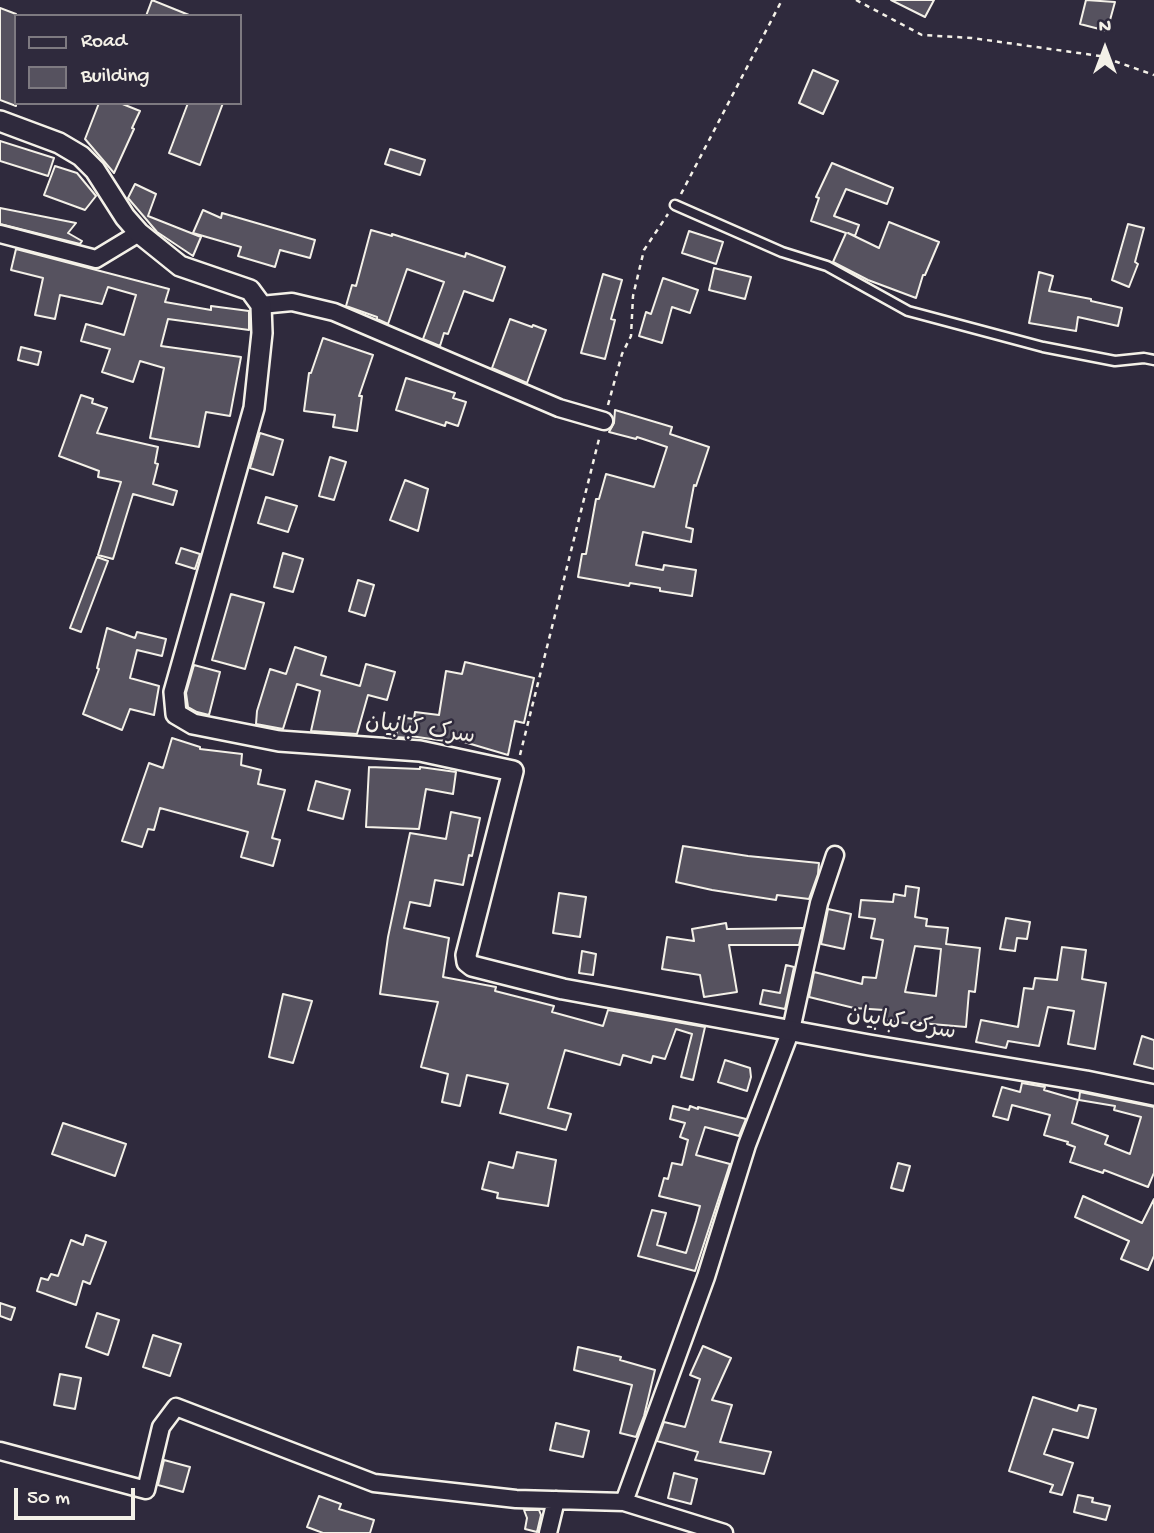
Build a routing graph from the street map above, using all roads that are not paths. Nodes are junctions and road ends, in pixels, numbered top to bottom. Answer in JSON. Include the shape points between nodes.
{"nodes":[{"id":1,"x":0,"y":121,"type":"edge"},
{"id":2,"x":675,"y":205,"type":"road end"},
{"id":3,"x":139,"y":233,"type":"junction"},
{"id":4,"x":0,"y":234,"type":"edge"},
{"id":5,"x":261,"y":305,"type":"junction"},
{"id":6,"x":1154,"y":360,"type":"edge"},
{"id":7,"x":604,"y":421,"type":"road end"},
{"id":8,"x":835,"y":855,"type":"dead end"},
{"id":9,"x":791,"y":1030,"type":"junction"},
{"id":10,"x":1154,"y":1095,"type":"edge"},
{"id":11,"x":0,"y":1451,"type":"edge"},
{"id":12,"x":556,"y":1500,"type":"junction"},
{"id":13,"x":624,"y":1502,"type":"junction"},
{"id":14,"x":548,"y":1533,"type":"edge"},
{"id":15,"x":724,"y":1533,"type":"edge"}],
"edges":[{"from":1,"to":3,"type":"street","via":[[81,156]]},
{"from":2,"to":6,"type":"lane","via":[[782,252],[827,266],[908,311],[1043,347],[1115,360]]},
{"from":3,"to":4,"type":"street","via":[[96,259]]},
{"from":3,"to":5,"type":"street","via":[[180,266],[250,290]]},
{"from":5,"to":7,"type":"street","via":[[292,302],[334,312],[559,408]]},
{"from":5,"to":9,"type":"street","name":"سرک کبابیان","via":[[254,408],[174,692],[176,714],[193,724],[279,741],[419,751],[513,771],[467,962],[563,989]]},
{"from":8,"to":9,"type":"street","via":[[819,903]]},
{"from":9,"to":10,"type":"street","name":"سرک کبابیان"},
{"from":9,"to":13,"type":"street"},
{"from":11,"to":12,"type":"street","via":[[146,1490],[160,1427],[176,1407],[374,1483]]},
{"from":12,"to":13,"type":"street"},
{"from":12,"to":14,"type":"street"},
{"from":13,"to":15,"type":"street"}]}
